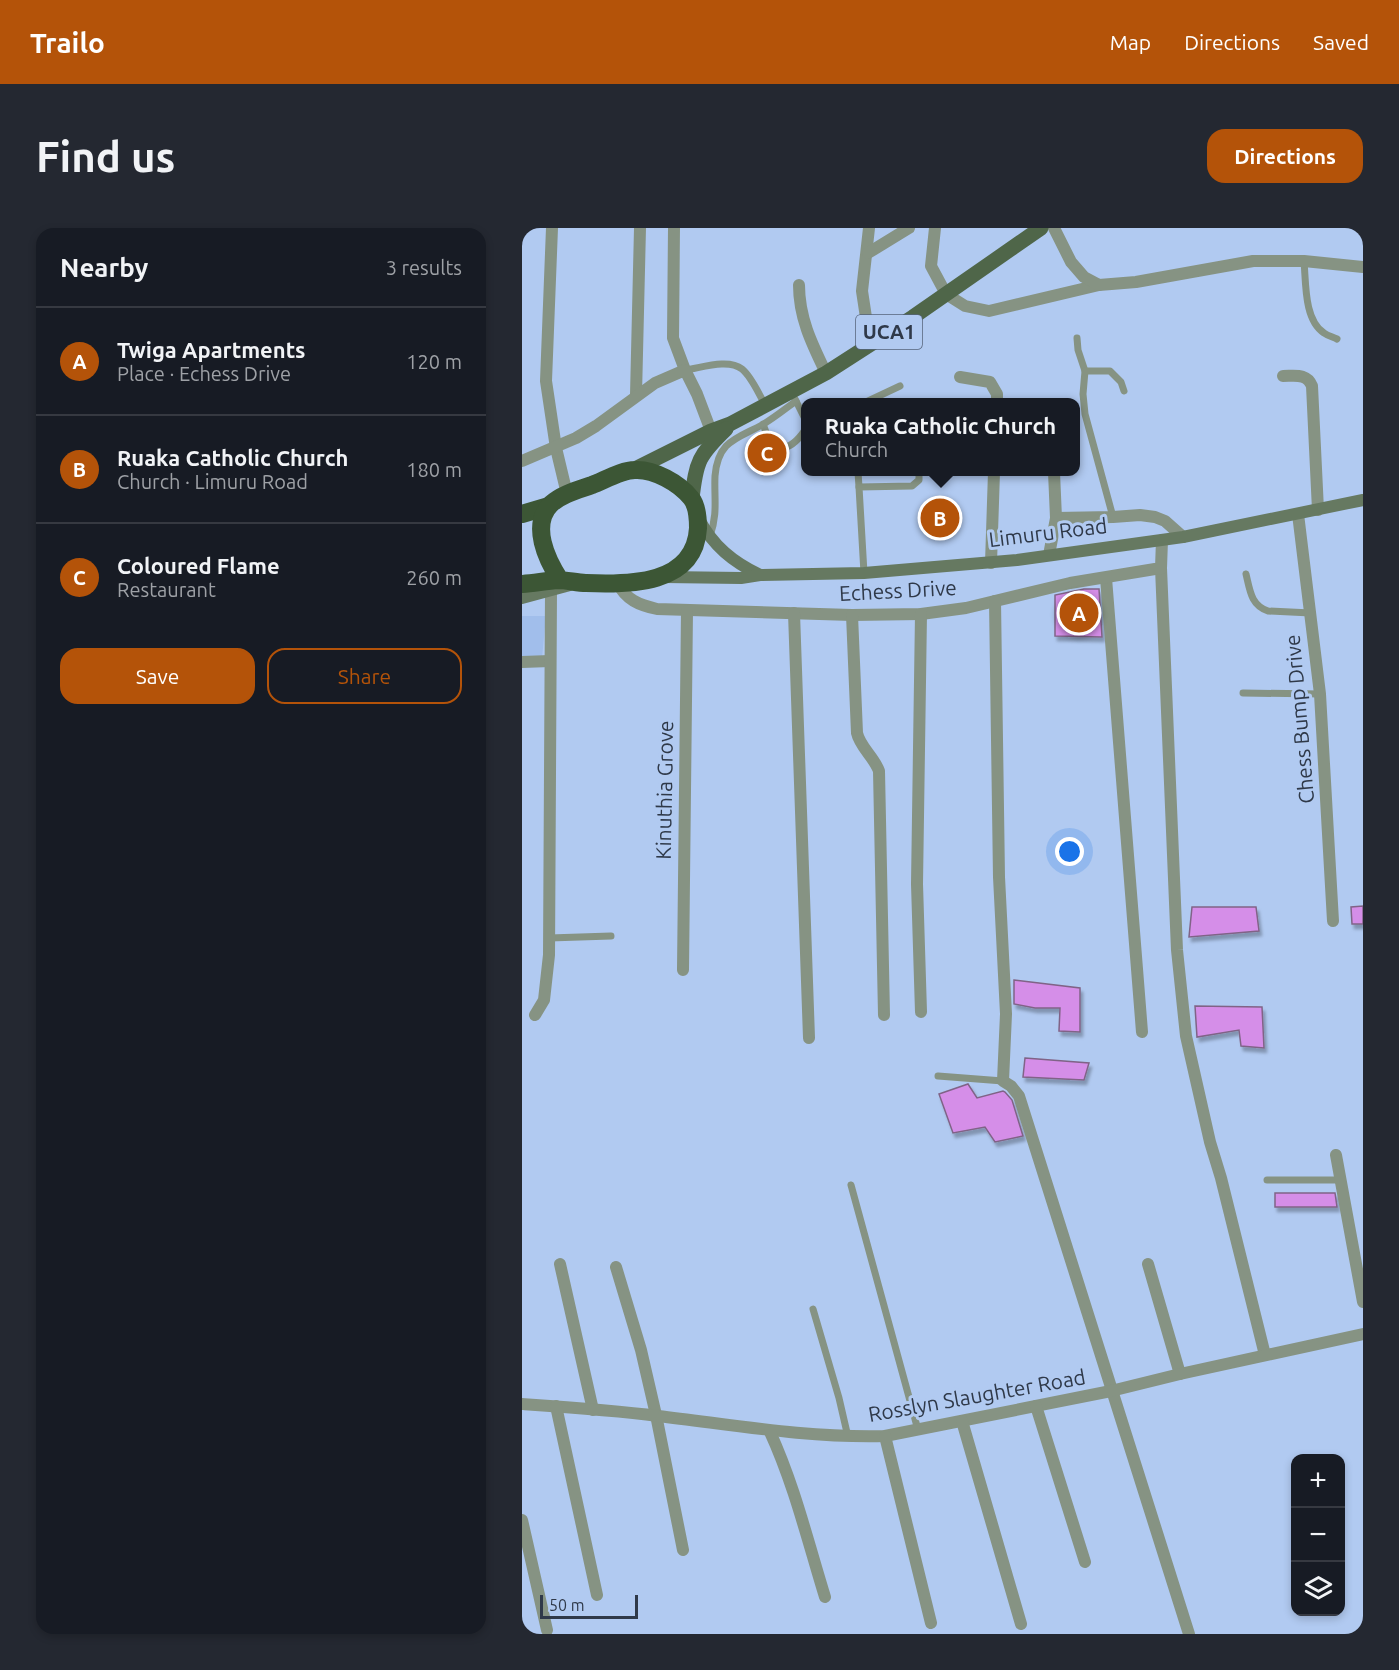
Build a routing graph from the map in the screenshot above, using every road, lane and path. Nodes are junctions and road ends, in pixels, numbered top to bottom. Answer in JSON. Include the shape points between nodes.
{"nodes":[{"id":1,"x":552,"y":228,"type":"edge"},
{"id":2,"x":640,"y":228,"type":"edge"},
{"id":3,"x":674,"y":228,"type":"edge"},
{"id":4,"x":869,"y":228,"type":"edge"},
{"id":5,"x":909,"y":228,"type":"edge"},
{"id":6,"x":935,"y":228,"type":"edge"},
{"id":7,"x":1041,"y":228,"type":"edge"},
{"id":8,"x":1054,"y":228,"type":"edge"},
{"id":9,"x":868,"y":253,"type":"junction"},
{"id":10,"x":1304,"y":261,"type":"junction"},
{"id":11,"x":1363,"y":267,"type":"edge"},
{"id":12,"x":799,"y":285,"type":"dead end"},
{"id":13,"x":1099,"y":285,"type":"junction"},
{"id":14,"x":946,"y":294,"type":"junction"},
{"id":15,"x":1077,"y":338,"type":"dead end"},
{"id":16,"x":1337,"y":339,"type":"dead end"},
{"id":17,"x":876,"y":340,"type":"junction"},
{"id":18,"x":685,"y":370,"type":"junction"},
{"id":19,"x":1085,"y":371,"type":"junction"},
{"id":20,"x":826,"y":373,"type":"junction"},
{"id":21,"x":1283,"y":376,"type":"dead end"},
{"id":22,"x":960,"y":377,"type":"dead end"},
{"id":23,"x":900,"y":386,"type":"dead end"},
{"id":24,"x":1124,"y":391,"type":"dead end"},
{"id":25,"x":636,"y":395,"type":"junction"},
{"id":26,"x":793,"y":396,"type":"junction"},
{"id":27,"x":874,"y":398,"type":"edge"},
{"id":28,"x":997,"y":398,"type":"edge"},
{"id":29,"x":773,"y":406,"type":"junction"},
{"id":30,"x":801,"y":411,"type":"edge"},
{"id":31,"x":763,"y":424,"type":"junction"},
{"id":32,"x":739,"y":425,"type":"junction"},
{"id":33,"x":711,"y":431,"type":"junction"},
{"id":34,"x":801,"y":435,"type":"edge"},
{"id":35,"x":555,"y":448,"type":"junction"},
{"id":36,"x":522,"y":460,"type":"edge"},
{"id":37,"x":633,"y":470,"type":"junction"},
{"id":38,"x":858,"y":476,"type":"edge"},
{"id":39,"x":919,"y":476,"type":"edge"},
{"id":40,"x":994,"y":476,"type":"edge"},
{"id":41,"x":1054,"y":476,"type":"edge"},
{"id":42,"x":859,"y":487,"type":"junction"},
{"id":43,"x":567,"y":494,"type":"junction"},
{"id":44,"x":692,"y":498,"type":"junction"},
{"id":45,"x":1363,"y":500,"type":"edge"},
{"id":46,"x":549,"y":506,"type":"junction"},
{"id":47,"x":1318,"y":510,"type":"junction"},
{"id":48,"x":522,"y":514,"type":"edge"},
{"id":49,"x":1298,"y":514,"type":"junction"},
{"id":50,"x":1113,"y":517,"type":"junction"},
{"id":51,"x":698,"y":518,"type":"junction"},
{"id":52,"x":1056,"y":518,"type":"junction"},
{"id":53,"x":709,"y":536,"type":"junction"},
{"id":54,"x":1183,"y":537,"type":"junction"},
{"id":55,"x":1162,"y":540,"type":"junction"},
{"id":56,"x":1049,"y":555,"type":"junction"},
{"id":57,"x":991,"y":563,"type":"junction"},
{"id":58,"x":1161,"y":568,"type":"junction"},
{"id":59,"x":864,"y":573,"type":"junction"},
{"id":60,"x":1246,"y":574,"type":"dead end"},
{"id":61,"x":760,"y":575,"type":"junction"},
{"id":62,"x":663,"y":577,"type":"junction"},
{"id":63,"x":1106,"y":578,"type":"junction"},
{"id":64,"x":617,"y":582,"type":"junction"},
{"id":65,"x":522,"y":584,"type":"edge"},
{"id":66,"x":563,"y":584,"type":"junction"},
{"id":67,"x":522,"y":598,"type":"edge"},
{"id":68,"x":995,"y":601,"type":"junction"},
{"id":69,"x":687,"y":611,"type":"junction"},
{"id":70,"x":794,"y":613,"type":"junction"},
{"id":71,"x":1311,"y":613,"type":"junction"},
{"id":72,"x":921,"y":614,"type":"junction"},
{"id":73,"x":852,"y":615,"type":"junction"},
{"id":74,"x":550,"y":661,"type":"junction"},
{"id":75,"x":522,"y":662,"type":"edge"},
{"id":76,"x":1243,"y":693,"type":"dead end"},
{"id":77,"x":1320,"y":694,"type":"junction"},
{"id":78,"x":1333,"y":921,"type":"dead end"},
{"id":79,"x":611,"y":936,"type":"dead end"},
{"id":80,"x":549,"y":938,"type":"junction"},
{"id":81,"x":683,"y":970,"type":"dead end"},
{"id":82,"x":921,"y":1012,"type":"dead end"},
{"id":83,"x":884,"y":1015,"type":"dead end"},
{"id":84,"x":535,"y":1016,"type":"dead end"},
{"id":85,"x":1142,"y":1032,"type":"dead end"},
{"id":86,"x":810,"y":1038,"type":"dead end"},
{"id":87,"x":938,"y":1076,"type":"dead end"},
{"id":88,"x":1003,"y":1081,"type":"junction"},
{"id":89,"x":1336,"y":1155,"type":"dead end"},
{"id":90,"x":1267,"y":1180,"type":"dead end"},
{"id":91,"x":1342,"y":1180,"type":"junction"},
{"id":92,"x":850,"y":1185,"type":"dead end"},
{"id":93,"x":560,"y":1264,"type":"dead end"},
{"id":94,"x":1149,"y":1264,"type":"dead end"},
{"id":95,"x":616,"y":1267,"type":"dead end"},
{"id":96,"x":1363,"y":1302,"type":"edge"},
{"id":97,"x":813,"y":1309,"type":"dead end"},
{"id":98,"x":1363,"y":1334,"type":"edge"},
{"id":99,"x":1265,"y":1354,"type":"junction"},
{"id":100,"x":1180,"y":1374,"type":"junction"},
{"id":101,"x":1111,"y":1391,"type":"junction"},
{"id":102,"x":522,"y":1404,"type":"edge"},
{"id":103,"x":556,"y":1406,"type":"junction"},
{"id":104,"x":1036,"y":1406,"type":"junction"},
{"id":105,"x":593,"y":1410,"type":"junction"},
{"id":106,"x":656,"y":1415,"type":"junction"},
{"id":107,"x":963,"y":1421,"type":"junction"},
{"id":108,"x":918,"y":1430,"type":"junction"},
{"id":109,"x":770,"y":1432,"type":"junction"},
{"id":110,"x":885,"y":1436,"type":"junction"},
{"id":111,"x":848,"y":1437,"type":"junction"},
{"id":112,"x":522,"y":1520,"type":"edge"},
{"id":113,"x":683,"y":1550,"type":"dead end"},
{"id":114,"x":1085,"y":1562,"type":"dead end"},
{"id":115,"x":597,"y":1595,"type":"dead end"},
{"id":116,"x":825,"y":1597,"type":"dead end"},
{"id":117,"x":931,"y":1623,"type":"dead end"},
{"id":118,"x":1021,"y":1624,"type":"dead end"},
{"id":119,"x":547,"y":1630,"type":"dead end"},
{"id":120,"x":1189,"y":1634,"type":"edge"}],
"edges":[{"from":1,"to":35,"type":"street","via":[[546,381]]},
{"from":2,"to":25,"type":"street"},
{"from":3,"to":18,"type":"street","via":[[673,338]]},
{"from":4,"to":9,"type":"street"},
{"from":5,"to":9,"type":"street"},
{"from":6,"to":14,"type":"street","via":[[931,266]]},
{"from":7,"to":14,"type":"main road","number":"UCA1"},
{"from":8,"to":13,"type":"street","via":[[1071,262],[1084,277]]},
{"from":9,"to":17,"type":"street","via":[[863,305]]},
{"from":10,"to":11,"type":"street"},
{"from":10,"to":13,"type":"street","via":[[1253,261]]},
{"from":10,"to":16,"type":"lane","via":[[1313,320],[1322,332]]},
{"from":12,"to":20,"type":"street","via":[[806,331]]},
{"from":13,"to":14,"type":"street","via":[[989,311],[965,306]]},
{"from":14,"to":17,"type":"main road","number":"UCA1"},
{"from":15,"to":19,"type":"lane"},
{"from":17,"to":20,"type":"main road","number":"UCA1"},
{"from":18,"to":25,"type":"street"},
{"from":18,"to":29,"type":"lane","via":[[736,366]]},
{"from":18,"to":33,"type":"street"},
{"from":19,"to":24,"type":"lane","via":[[1110,371]]},
{"from":19,"to":50,"type":"lane","via":[[1085,414]]},
{"from":20,"to":26,"type":"main road","number":"UCA1"},
{"from":21,"to":47,"type":"street","via":[[1304,376],[1312,386]]},
{"from":22,"to":28,"type":"street","via":[[990,382]]},
{"from":23,"to":27,"type":"lane"},
{"from":25,"to":35,"type":"street","via":[[596,426]]},
{"from":26,"to":29,"type":"main road","number":"UCA1"},
{"from":26,"to":30,"type":"lane"},
{"from":29,"to":31,"type":"lane"},
{"from":29,"to":32,"type":"main road","number":"UCA1"},
{"from":31,"to":32,"type":"lane"},
{"from":31,"to":34,"type":"lane","via":[[775,448],[794,444]]},
{"from":32,"to":33,"type":"main road","number":"UCA1"},
{"from":32,"to":44,"type":"main road","via":[[706,448],[695,468]]},
{"from":32,"to":53,"type":"lane","via":[[717,462],[715,520]]},
{"from":33,"to":37,"type":"main road","number":"UCA1"},
{"from":35,"to":36,"type":"street"},
{"from":35,"to":43,"type":"street"},
{"from":37,"to":43,"type":"highway"},
{"from":37,"to":44,"type":"highway","via":[[657,474]]},
{"from":38,"to":42,"type":"lane"},
{"from":39,"to":42,"type":"lane","via":[[912,486]]},
{"from":40,"to":57,"type":"street"},
{"from":41,"to":52,"type":"street"},
{"from":42,"to":59,"type":"lane"},
{"from":43,"to":46,"type":"highway"},
{"from":44,"to":51,"type":"highway"},
{"from":45,"to":47,"type":"main road","name":"Limuru Road"},
{"from":46,"to":48,"type":"highway"},
{"from":46,"to":66,"type":"highway","via":[[542,540]]},
{"from":47,"to":49,"type":"main road","name":"Limuru Road"},
{"from":49,"to":54,"type":"main road","name":"Limuru Road"},
{"from":49,"to":71,"type":"street","name":"Chess Bump Drive"},
{"from":50,"to":52,"type":"street"},
{"from":50,"to":54,"type":"street","via":[[1155,517]]},
{"from":51,"to":53,"type":"main road"},
{"from":51,"to":62,"type":"highway","via":[[697,541],[691,555]]},
{"from":52,"to":56,"type":"street"},
{"from":53,"to":61,"type":"main road","via":[[738,564]]},
{"from":54,"to":55,"type":"main road","name":"Limuru Road"},
{"from":55,"to":56,"type":"main road","name":"Limuru Road"},
{"from":55,"to":58,"type":"street"},
{"from":56,"to":57,"type":"main road","name":"Limuru Road"},
{"from":57,"to":59,"type":"main road","name":"Limuru Road"},
{"from":58,"to":63,"type":"street","name":"Echess Drive"},
{"from":58,"to":99,"type":"street","via":[[1177,950],[1186,1036]]},
{"from":59,"to":61,"type":"main road","name":"Limuru Road"},
{"from":60,"to":71,"type":"lane","via":[[1252,598],[1262,609]]},
{"from":61,"to":62,"type":"main road","name":"Limuru Road"},
{"from":62,"to":64,"type":"highway"},
{"from":63,"to":68,"type":"street","name":"Echess Drive"},
{"from":63,"to":85,"type":"street"},
{"from":64,"to":66,"type":"highway"},
{"from":64,"to":69,"type":"street","name":"Echess Drive","via":[[630,600],[642,606]]},
{"from":65,"to":66,"type":"highway"},
{"from":66,"to":67,"type":"main road"},
{"from":66,"to":74,"type":"street"},
{"from":68,"to":72,"type":"street","name":"Echess Drive"},
{"from":68,"to":88,"type":"street","via":[[999,878],[1006,1014]]},
{"from":69,"to":70,"type":"street","name":"Echess Drive"},
{"from":69,"to":81,"type":"street","name":"Kinuthia Grove"},
{"from":70,"to":73,"type":"street","name":"Echess Drive"},
{"from":70,"to":86,"type":"street"},
{"from":71,"to":77,"type":"street","name":"Chess Bump Drive"},
{"from":72,"to":73,"type":"street","name":"Echess Drive"},
{"from":72,"to":82,"type":"street","via":[[917,884]]},
{"from":73,"to":83,"type":"street","via":[[858,739],[879,771]]},
{"from":74,"to":75,"type":"street"},
{"from":74,"to":80,"type":"street"},
{"from":76,"to":77,"type":"lane"},
{"from":77,"to":78,"type":"street","name":"Chess Bump Drive"},
{"from":79,"to":80,"type":"lane"},
{"from":80,"to":84,"type":"street","via":[[548,978],[544,1000]]},
{"from":87,"to":88,"type":"lane"},
{"from":88,"to":101,"type":"street","via":[[1018,1096]]},
{"from":89,"to":91,"type":"street"},
{"from":90,"to":91,"type":"lane"},
{"from":91,"to":96,"type":"street"},
{"from":92,"to":108,"type":"lane"},
{"from":93,"to":105,"type":"street"},
{"from":94,"to":100,"type":"street"},
{"from":95,"to":106,"type":"street"},
{"from":97,"to":111,"type":"lane"},
{"from":98,"to":99,"type":"street","name":"Rosslyn Slaughter Road"},
{"from":99,"to":100,"type":"street","name":"Rosslyn Slaughter Road"},
{"from":100,"to":101,"type":"street","name":"Rosslyn Slaughter Road"},
{"from":101,"to":104,"type":"street","name":"Rosslyn Slaughter Road"},
{"from":101,"to":120,"type":"street"},
{"from":102,"to":103,"type":"street","name":"Rosslyn Slaughter Road"},
{"from":103,"to":105,"type":"street","name":"Rosslyn Slaughter Road"},
{"from":103,"to":115,"type":"street"},
{"from":104,"to":107,"type":"street","name":"Rosslyn Slaughter Road"},
{"from":104,"to":114,"type":"street"},
{"from":105,"to":106,"type":"street","name":"Rosslyn Slaughter Road"},
{"from":106,"to":109,"type":"street","name":"Rosslyn Slaughter Road"},
{"from":106,"to":113,"type":"street"},
{"from":107,"to":108,"type":"street","name":"Rosslyn Slaughter Road"},
{"from":107,"to":118,"type":"street"},
{"from":108,"to":110,"type":"street","name":"Rosslyn Slaughter Road"},
{"from":109,"to":111,"type":"street","name":"Rosslyn Slaughter Road"},
{"from":109,"to":116,"type":"street"},
{"from":110,"to":111,"type":"street","name":"Rosslyn Slaughter Road"},
{"from":110,"to":117,"type":"street"},
{"from":112,"to":119,"type":"street"}]}
